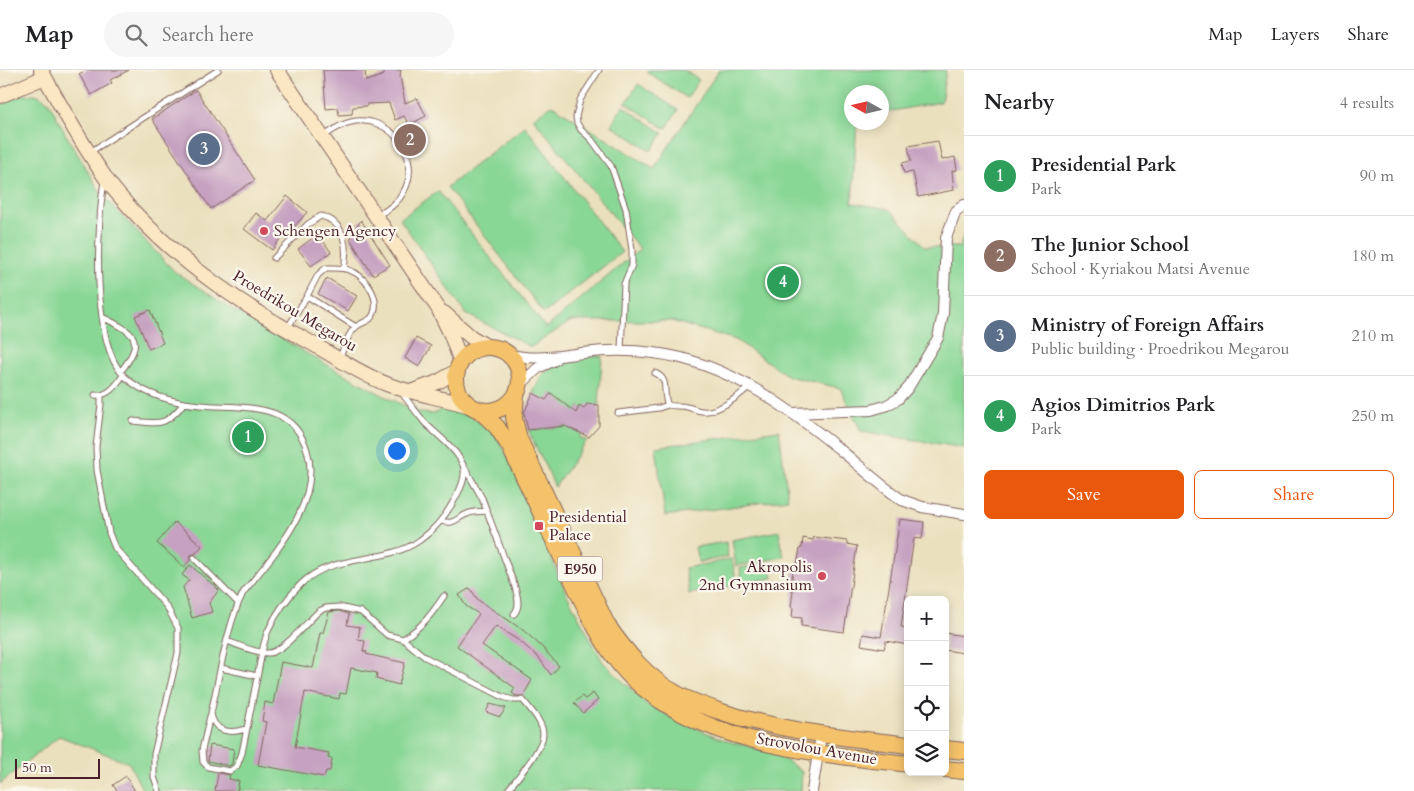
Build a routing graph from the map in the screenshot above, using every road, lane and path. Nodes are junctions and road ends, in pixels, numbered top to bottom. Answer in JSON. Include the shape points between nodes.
{"nodes":[{"id":1,"x":218,"y":70,"type":"edge"},
{"id":2,"x":277,"y":70,"type":"edge"},
{"id":3,"x":599,"y":70,"type":"edge"},
{"id":4,"x":43,"y":74,"type":"edge"},
{"id":5,"x":0,"y":96,"type":"edge"},
{"id":6,"x":322,"y":137,"type":"junction"},
{"id":7,"x":89,"y":153,"type":"junction"},
{"id":8,"x":105,"y":178,"type":"junction"},
{"id":9,"x":964,"y":205,"type":"edge"},
{"id":10,"x":377,"y":216,"type":"junction"},
{"id":11,"x":274,"y":258,"type":"dead end"},
{"id":12,"x":344,"y":269,"type":"junction"},
{"id":13,"x":308,"y":296,"type":"junction"},
{"id":14,"x":438,"y":308,"type":"junction"},
{"id":15,"x":102,"y":316,"type":"junction"},
{"id":16,"x":356,"y":327,"type":"junction"},
{"id":17,"x":287,"y":329,"type":"junction"},
{"id":18,"x":488,"y":347,"type":"junction"},
{"id":19,"x":620,"y":351,"type":"junction"},
{"id":20,"x":508,"y":354,"type":"junction"},
{"id":21,"x":570,"y":355,"type":"junction"},
{"id":22,"x":339,"y":358,"type":"junction"},
{"id":23,"x":459,"y":366,"type":"junction"},
{"id":24,"x":122,"y":373,"type":"junction"},
{"id":25,"x":654,"y":373,"type":"dead end"},
{"id":26,"x":750,"y":386,"type":"junction"},
{"id":27,"x":398,"y":388,"type":"junction"},
{"id":28,"x":518,"y":390,"type":"junction"},
{"id":29,"x":412,"y":391,"type":"junction"},
{"id":30,"x":184,"y":403,"type":"junction"},
{"id":31,"x":668,"y":405,"type":"junction"},
{"id":32,"x":474,"y":408,"type":"junction"},
{"id":33,"x":618,"y":413,"type":"dead end"},
{"id":34,"x":792,"y":413,"type":"junction"},
{"id":35,"x":133,"y":420,"type":"dead end"},
{"id":36,"x":462,"y":463,"type":"junction"},
{"id":37,"x":487,"y":511,"type":"junction"},
{"id":38,"x":964,"y":514,"type":"edge"},
{"id":39,"x":441,"y":521,"type":"junction"},
{"id":40,"x":194,"y":558,"type":"dead end"},
{"id":41,"x":444,"y":596,"type":"dead end"},
{"id":42,"x":238,"y":603,"type":"junction"},
{"id":43,"x":514,"y":614,"type":"dead end"},
{"id":44,"x":403,"y":639,"type":"junction"},
{"id":45,"x":228,"y":641,"type":"junction"},
{"id":46,"x":262,"y":652,"type":"junction"},
{"id":47,"x":221,"y":668,"type":"junction"},
{"id":48,"x":257,"y":676,"type":"junction"},
{"id":49,"x":211,"y":713,"type":"junction"},
{"id":50,"x":247,"y":728,"type":"junction"},
{"id":51,"x":821,"y":734,"type":"junction"},
{"id":52,"x":904,"y":744,"type":"edge"},
{"id":53,"x":949,"y":749,"type":"edge"},
{"id":54,"x":964,"y":751,"type":"edge"},
{"id":55,"x":818,"y":753,"type":"junction"},
{"id":56,"x":904,"y":764,"type":"edge"},
{"id":57,"x":949,"y":769,"type":"edge"},
{"id":58,"x":964,"y":771,"type":"edge"},
{"id":59,"x":159,"y":791,"type":"edge"},
{"id":60,"x":507,"y":791,"type":"edge"},
{"id":61,"x":812,"y":791,"type":"edge"}],
"edges":[{"from":1,"to":7,"type":"lane"},
{"from":2,"to":6,"type":"main road"},
{"from":3,"to":19,"type":"lane","via":[[580,100],[576,123],[611,166],[626,209],[632,265],[624,284]]},
{"from":4,"to":5,"type":"main road"},
{"from":4,"to":7,"type":"main road","name":"Proedrikou Megarou"},
{"from":6,"to":10,"type":"main road"},
{"from":6,"to":10,"type":"lane","via":[[352,121],[366,121],[380,124],[402,142],[408,155],[408,182],[403,195],[392,208]]},
{"from":7,"to":8,"type":"main road","name":"Proedrikou Megarou"},
{"from":8,"to":15,"type":"lane","via":[[100,244]]},
{"from":8,"to":17,"type":"main road","name":"Proedrikou Megarou","via":[[146,224],[191,266]]},
{"from":9,"to":34,"type":"street","via":[[956,211],[946,238],[943,314],[938,338],[908,388],[898,399],[871,410]]},
{"from":10,"to":14,"type":"main road"},
{"from":11,"to":12,"type":"lane","via":[[308,224],[321,216],[330,218],[341,229],[346,245]]},
{"from":12,"to":13,"type":"lane","via":[[326,268],[318,275]]},
{"from":12,"to":16,"type":"lane","via":[[362,277],[375,300],[369,321]]},
{"from":13,"to":16,"type":"lane"},
{"from":13,"to":17,"type":"lane"},
{"from":14,"to":18,"type":"main road","via":[[471,337]]},
{"from":14,"to":23,"type":"main road","via":[[451,335]]},
{"from":15,"to":24,"type":"lane","via":[[112,354]]},
{"from":15,"to":24,"type":"lane","via":[[128,330],[135,341]]},
{"from":16,"to":22,"type":"lane"},
{"from":17,"to":22,"type":"main road","name":"Proedrikou Megarou"},
{"from":18,"to":20,"type":"main road"},
{"from":18,"to":23,"type":"main road","via":[[470,353]]},
{"from":19,"to":21,"type":"street"},
{"from":19,"to":26,"type":"street","via":[[669,355]]},
{"from":20,"to":21,"type":"street","via":[[533,359]]},
{"from":20,"to":28,"type":"main road","via":[[518,368]]},
{"from":21,"to":28,"type":"street","via":[[542,366]]},
{"from":22,"to":27,"type":"main road","name":"Proedrikou Megarou"},
{"from":23,"to":29,"type":"main road","via":[[438,382]]},
{"from":23,"to":32,"type":"main road","via":[[458,392]]},
{"from":24,"to":30,"type":"lane","via":[[143,390]]},
{"from":24,"to":59,"type":"lane","via":[[109,392],[98,395],[102,404],[96,447],[97,470],[115,548],[167,606],[178,628],[178,654],[154,754],[154,777]]},
{"from":25,"to":31,"type":"lane","via":[[665,382]]},
{"from":26,"to":31,"type":"lane","via":[[735,399],[709,411]]},
{"from":26,"to":34,"type":"street"},
{"from":27,"to":29,"type":"main road","name":"Proedrikou Megarou"},
{"from":27,"to":36,"type":"lane"},
{"from":28,"to":32,"type":"main road","via":[[503,408],[491,411]]},
{"from":28,"to":51,"type":"main road","name":"Strovolou Avenue","number":"E950","via":[[514,418],[519,439],[607,624],[636,664],[677,694],[702,704],[734,716]]},
{"from":29,"to":32,"type":"main road","name":"Proedrikou Megarou"},
{"from":30,"to":35,"type":"lane","via":[[174,416],[161,423]]},
{"from":30,"to":42,"type":"lane","via":[[250,408],[281,416],[301,435],[308,454],[310,470],[304,504],[285,540]]},
{"from":31,"to":33,"type":"lane"},
{"from":32,"to":55,"type":"main road","name":"Strovolou Avenue","number":"E950","via":[[496,427],[510,447],[589,615],[616,660],[632,678],[670,706],[696,720],[768,743]]},
{"from":34,"to":38,"type":"street","via":[[902,500]]},
{"from":36,"to":37,"type":"lane"},
{"from":36,"to":39,"type":"lane","via":[[462,485]]},
{"from":37,"to":39,"type":"lane","via":[[466,514],[455,522]]},
{"from":37,"to":43,"type":"lane","via":[[515,587],[518,610]]},
{"from":39,"to":46,"type":"lane","via":[[419,541],[405,548],[334,565],[302,582],[274,620]]},
{"from":40,"to":42,"type":"lane"},
{"from":41,"to":44,"type":"lane","via":[[428,619]]},
{"from":42,"to":45,"type":"lane"},
{"from":44,"to":46,"type":"lane","via":[[387,635],[361,612],[332,607],[319,611],[279,648]]},
{"from":44,"to":60,"type":"lane","via":[[425,657],[503,697],[523,700],[540,723],[543,734],[536,752]]},
{"from":45,"to":46,"type":"lane"},
{"from":45,"to":47,"type":"lane"},
{"from":46,"to":48,"type":"lane"},
{"from":47,"to":48,"type":"lane"},
{"from":47,"to":49,"type":"lane"},
{"from":48,"to":50,"type":"lane"},
{"from":49,"to":50,"type":"lane","via":[[218,728],[230,732]]},
{"from":49,"to":50,"type":"lane","via":[[202,757],[208,767],[230,771],[237,766]]},
{"from":51,"to":52,"type":"main road","name":"Strovolou Avenue","number":"E950"},
{"from":51,"to":55,"type":"street"},
{"from":53,"to":54,"type":"main road"},
{"from":55,"to":56,"type":"main road","name":"Strovolou Avenue","number":"E950"},
{"from":55,"to":61,"type":"street"},
{"from":57,"to":58,"type":"main road"}]}
